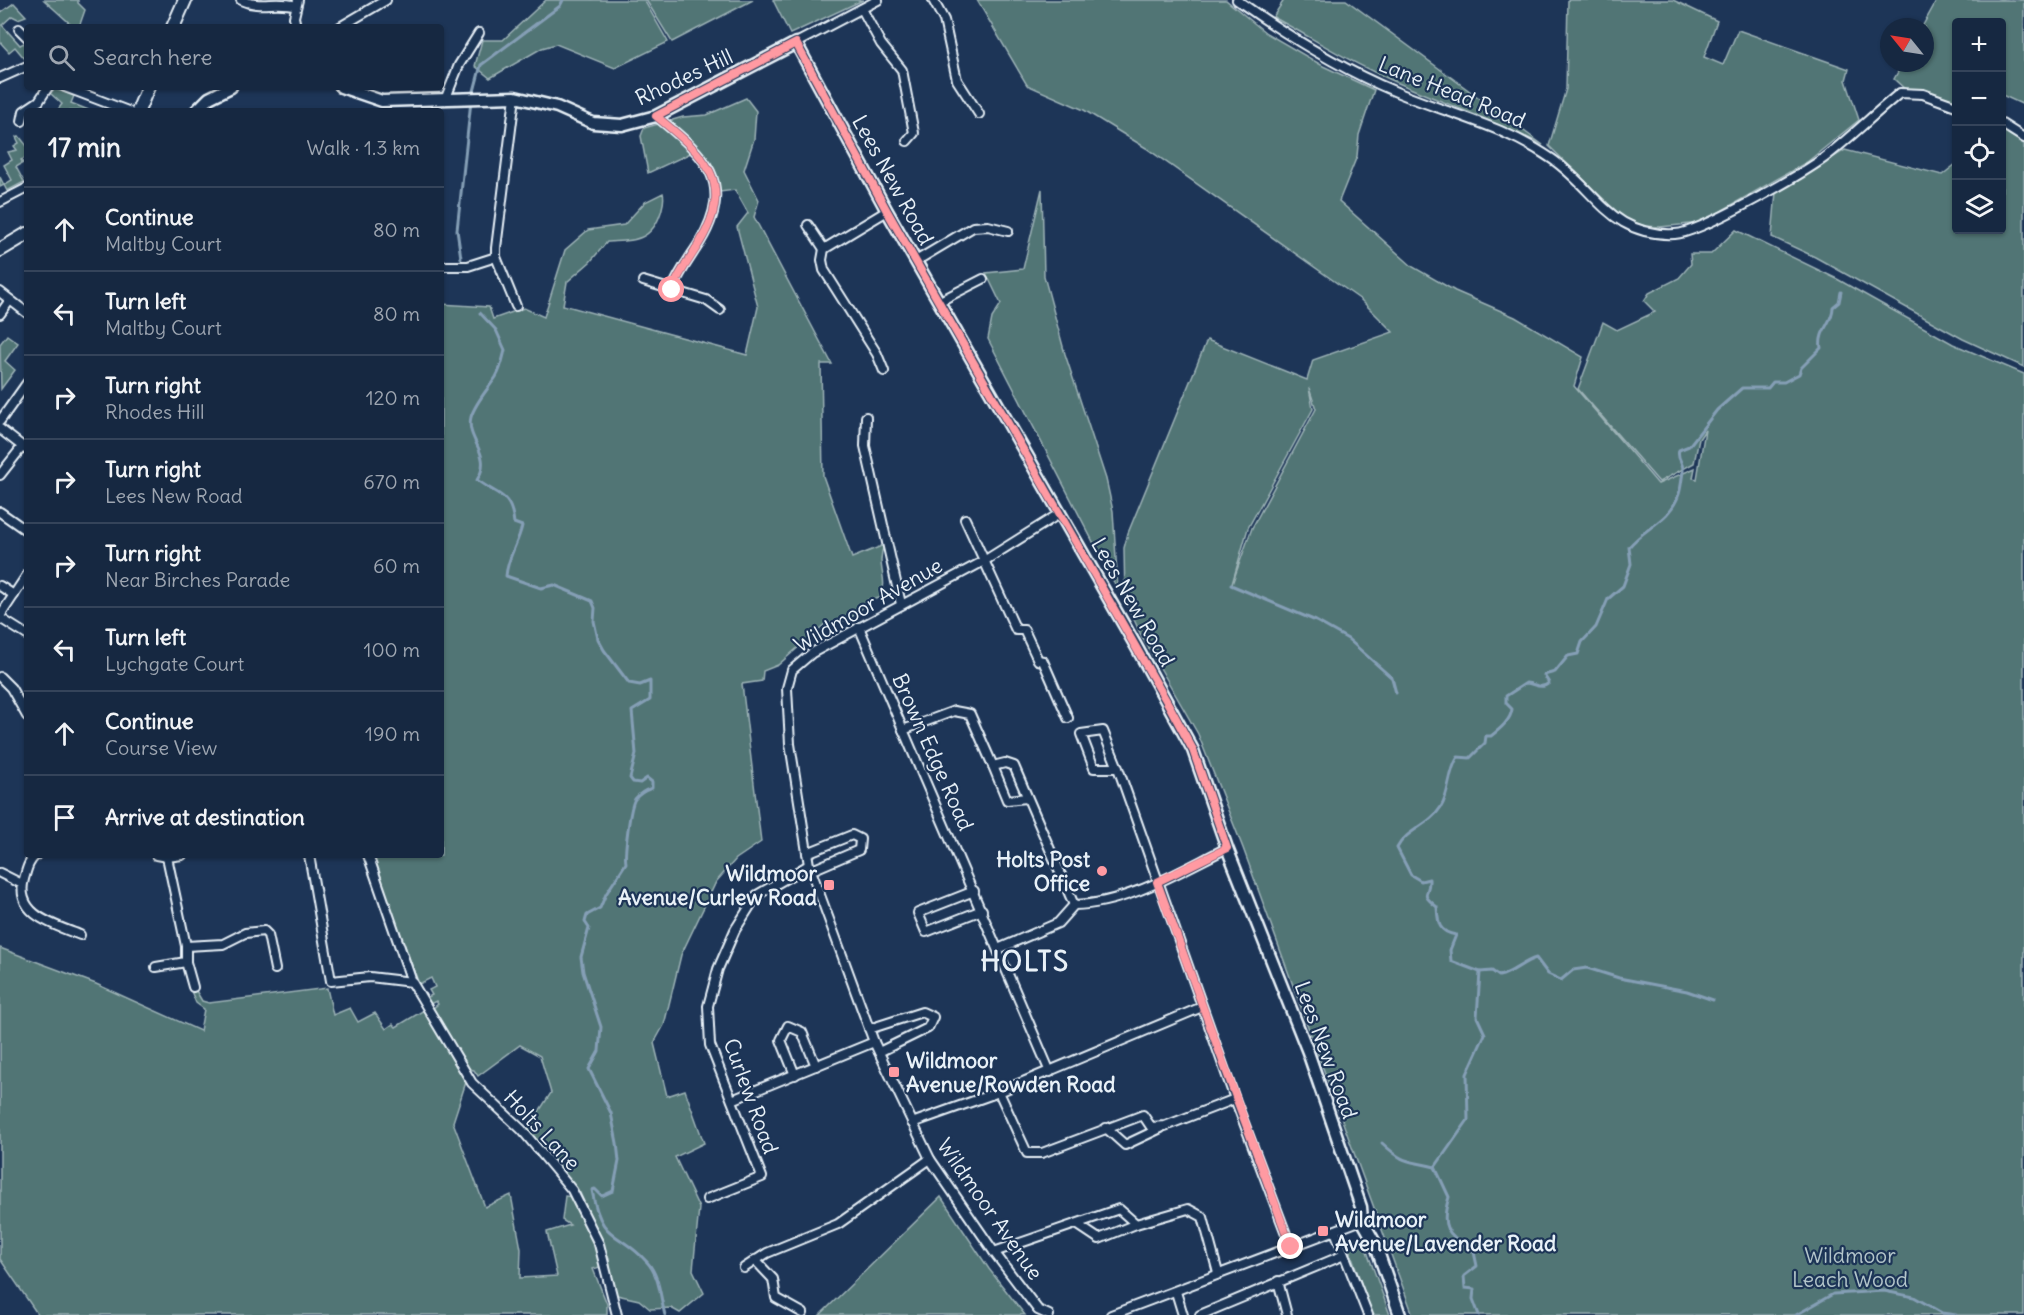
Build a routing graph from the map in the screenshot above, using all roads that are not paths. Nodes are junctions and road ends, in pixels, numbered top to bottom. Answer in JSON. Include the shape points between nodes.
{"nodes":[{"id":1,"x":185,"y":0,"type":"edge"},
{"id":2,"x":240,"y":0,"type":"edge"},
{"id":3,"x":386,"y":0,"type":"edge"},
{"id":4,"x":878,"y":0,"type":"edge"},
{"id":5,"x":933,"y":0,"type":"edge"},
{"id":6,"x":1237,"y":0,"type":"edge"},
{"id":7,"x":297,"y":3,"type":"edge"},
{"id":8,"x":862,"y":9,"type":"junction"},
{"id":9,"x":174,"y":24,"type":"edge"},
{"id":10,"x":296,"y":24,"type":"edge"},
{"id":11,"x":345,"y":24,"type":"edge"},
{"id":12,"x":19,"y":29,"type":"dead end"},
{"id":13,"x":479,"y":33,"type":"dead end"},
{"id":14,"x":24,"y":34,"type":"edge"},
{"id":15,"x":796,"y":43,"type":"junction"},
{"id":16,"x":24,"y":67,"type":"edge"},
{"id":17,"x":0,"y":78,"type":"edge"},
{"id":18,"x":46,"y":90,"type":"edge"},
{"id":19,"x":73,"y":90,"type":"edge"},
{"id":20,"x":147,"y":90,"type":"edge"},
{"id":21,"x":224,"y":90,"type":"edge"},
{"id":22,"x":350,"y":90,"type":"edge"},
{"id":23,"x":515,"y":97,"type":"junction"},
{"id":24,"x":451,"y":99,"type":"junction"},
{"id":25,"x":1952,"y":105,"type":"edge"},
{"id":26,"x":29,"y":108,"type":"edge"},
{"id":27,"x":120,"y":108,"type":"edge"},
{"id":28,"x":139,"y":108,"type":"edge"},
{"id":29,"x":199,"y":108,"type":"edge"},
{"id":30,"x":24,"y":111,"type":"edge"},
{"id":31,"x":979,"y":114,"type":"dead end"},
{"id":32,"x":656,"y":116,"type":"junction"},
{"id":33,"x":22,"y":121,"type":"dead end"},
{"id":34,"x":2004,"y":126,"type":"edge"},
{"id":35,"x":2024,"y":138,"type":"edge"},
{"id":36,"x":907,"y":141,"type":"dead end"},
{"id":37,"x":24,"y":190,"type":"edge"},
{"id":38,"x":0,"y":202,"type":"edge"},
{"id":39,"x":887,"y":211,"type":"junction"},
{"id":40,"x":808,"y":225,"type":"dead end"},
{"id":41,"x":1008,"y":231,"type":"dead end"},
{"id":42,"x":24,"y":236,"type":"edge"},
{"id":43,"x":824,"y":249,"type":"junction"},
{"id":44,"x":0,"y":250,"type":"edge"},
{"id":45,"x":496,"y":257,"type":"junction"},
{"id":46,"x":916,"y":261,"type":"junction"},
{"id":47,"x":444,"y":266,"type":"edge"},
{"id":48,"x":983,"y":279,"type":"dead end"},
{"id":49,"x":643,"y":282,"type":"dead end"},
{"id":50,"x":672,"y":290,"type":"junction"},
{"id":51,"x":0,"y":292,"type":"edge"},
{"id":52,"x":10,"y":300,"type":"junction"},
{"id":53,"x":940,"y":301,"type":"junction"},
{"id":54,"x":516,"y":306,"type":"dead end"},
{"id":55,"x":720,"y":309,"type":"dead end"},
{"id":56,"x":24,"y":311,"type":"edge"},
{"id":57,"x":0,"y":314,"type":"edge"},
{"id":58,"x":884,"y":371,"type":"dead end"},
{"id":59,"x":24,"y":387,"type":"edge"},
{"id":60,"x":866,"y":417,"type":"dead end"},
{"id":61,"x":0,"y":420,"type":"edge"},
{"id":62,"x":0,"y":429,"type":"edge"},
{"id":63,"x":24,"y":447,"type":"edge"},
{"id":64,"x":24,"y":449,"type":"edge"},
{"id":65,"x":0,"y":475,"type":"edge"},
{"id":66,"x":0,"y":513,"type":"edge"},
{"id":67,"x":1059,"y":514,"type":"junction"},
{"id":68,"x":965,"y":519,"type":"dead end"},
{"id":69,"x":24,"y":529,"type":"edge"},
{"id":70,"x":984,"y":561,"type":"junction"},
{"id":71,"x":24,"y":580,"type":"edge"},
{"id":72,"x":0,"y":586,"type":"edge"},
{"id":73,"x":14,"y":595,"type":"junction"},
{"id":74,"x":902,"y":604,"type":"junction"},
{"id":75,"x":0,"y":617,"type":"edge"},
{"id":76,"x":859,"y":627,"type":"junction"},
{"id":77,"x":24,"y":633,"type":"edge"},
{"id":78,"x":0,"y":677,"type":"edge"},
{"id":79,"x":24,"y":711,"type":"edge"},
{"id":80,"x":1068,"y":718,"type":"dead end"},
{"id":81,"x":903,"y":730,"type":"junction"},
{"id":82,"x":993,"y":765,"type":"junction"},
{"id":83,"x":1118,"y":768,"type":"junction"},
{"id":84,"x":1027,"y":798,"type":"junction"},
{"id":85,"x":1227,"y":848,"type":"junction"},
{"id":86,"x":807,"y":853,"type":"junction"},
{"id":87,"x":33,"y":858,"type":"edge"},
{"id":88,"x":167,"y":858,"type":"edge"},
{"id":89,"x":310,"y":858,"type":"edge"},
{"id":90,"x":369,"y":858,"type":"edge"},
{"id":91,"x":811,"y":868,"type":"junction"},
{"id":92,"x":0,"y":873,"type":"edge"},
{"id":93,"x":1157,"y":882,"type":"junction"},
{"id":94,"x":22,"y":884,"type":"junction"},
{"id":95,"x":974,"y":891,"type":"junction"},
{"id":96,"x":1074,"y":905,"type":"junction"},
{"id":97,"x":982,"y":910,"type":"junction"},
{"id":98,"x":80,"y":935,"type":"dead end"},
{"id":99,"x":186,"y":946,"type":"junction"},
{"id":100,"x":999,"y":949,"type":"junction"},
{"id":101,"x":186,"y":962,"type":"junction"},
{"id":102,"x":156,"y":967,"type":"dead end"},
{"id":103,"x":275,"y":969,"type":"dead end"},
{"id":104,"x":412,"y":982,"type":"junction"},
{"id":105,"x":193,"y":987,"type":"dead end"},
{"id":106,"x":1202,"y":1007,"type":"junction"},
{"id":107,"x":869,"y":1029,"type":"junction"},
{"id":108,"x":874,"y":1042,"type":"junction"},
{"id":109,"x":879,"y":1052,"type":"junction"},
{"id":110,"x":816,"y":1066,"type":"junction"},
{"id":111,"x":1050,"y":1072,"type":"junction"},
{"id":112,"x":795,"y":1075,"type":"junction"},
{"id":113,"x":999,"y":1092,"type":"junction"},
{"id":114,"x":1235,"y":1099,"type":"junction"},
{"id":115,"x":732,"y":1100,"type":"junction"},
{"id":116,"x":912,"y":1123,"type":"junction"},
{"id":117,"x":1165,"y":1126,"type":"junction"},
{"id":118,"x":1107,"y":1128,"type":"junction"},
{"id":119,"x":930,"y":1159,"type":"junction"},
{"id":120,"x":707,"y":1199,"type":"dead end"},
{"id":121,"x":1362,"y":1220,"type":"junction"},
{"id":122,"x":1136,"y":1224,"type":"junction"},
{"id":123,"x":1078,"y":1225,"type":"junction"},
{"id":124,"x":1335,"y":1231,"type":"junction"},
{"id":125,"x":1291,"y":1247,"type":"junction"},
{"id":126,"x":994,"y":1252,"type":"junction"},
{"id":127,"x":1344,"y":1255,"type":"junction"},
{"id":128,"x":755,"y":1260,"type":"junction"},
{"id":129,"x":744,"y":1268,"type":"dead end"},
{"id":130,"x":1218,"y":1273,"type":"junction"},
{"id":131,"x":1278,"y":1281,"type":"junction"},
{"id":132,"x":1176,"y":1292,"type":"junction"},
{"id":133,"x":803,"y":1313,"type":"dead end"},
{"id":134,"x":617,"y":1315,"type":"edge"},
{"id":135,"x":1048,"y":1315,"type":"edge"},
{"id":136,"x":1111,"y":1315,"type":"edge"},
{"id":137,"x":1183,"y":1315,"type":"edge"},
{"id":138,"x":1200,"y":1315,"type":"edge"},
{"id":139,"x":1287,"y":1315,"type":"edge"},
{"id":140,"x":1368,"y":1315,"type":"edge"},
{"id":141,"x":1400,"y":1315,"type":"edge"}],
"edges":[{"from":1,"to":9,"type":"main road"},
{"from":2,"to":7,"type":"street","via":[[252,5]]},
{"from":3,"to":11,"type":"street"},
{"from":4,"to":8,"type":"street"},
{"from":5,"to":31,"type":"street","via":[[944,20],[957,80]]},
{"from":6,"to":25,"type":"street","name":"Lane Head Road","via":[[1269,23],[1394,91],[1519,137],[1555,160],[1622,224],[1637,231],[1676,234],[1719,218],[1823,158],[1900,93],[1923,94]]},
{"from":7,"to":10,"type":"street"},
{"from":8,"to":15,"type":"street"},
{"from":8,"to":36,"type":"street","via":[[881,44],[902,70],[914,133]]},
{"from":12,"to":14,"type":"street"},
{"from":13,"to":24,"type":"street","via":[[459,65]]},
{"from":15,"to":32,"type":"street","name":"Rhodes Hill"},
{"from":15,"to":39,"type":"street","name":"Lees New Road"},
{"from":16,"to":17,"type":"street"},
{"from":18,"to":26,"type":"street","via":[[39,102]]},
{"from":19,"to":27,"type":"street"},
{"from":20,"to":28,"type":"main road"},
{"from":21,"to":29,"type":"street"},
{"from":22,"to":24,"type":"street","name":"Rhodes Hill","via":[[382,101]]},
{"from":23,"to":24,"type":"street","name":"Rhodes Hill"},
{"from":23,"to":32,"type":"street","name":"Rhodes Hill","via":[[543,102],[584,120],[608,125]]},
{"from":23,"to":45,"type":"street"},
{"from":30,"to":33,"type":"street"},
{"from":32,"to":50,"type":"street","via":[[698,150],[710,166],[717,195],[714,214]]},
{"from":34,"to":35,"type":"street"},
{"from":37,"to":38,"type":"street"},
{"from":39,"to":43,"type":"street"},
{"from":39,"to":46,"type":"street","name":"Lees New Road"},
{"from":40,"to":43,"type":"street"},
{"from":41,"to":46,"type":"street","via":[[974,227]]},
{"from":42,"to":44,"type":"main road"},
{"from":43,"to":58,"type":"street","via":[[824,270],[878,354]]},
{"from":45,"to":47,"type":"street","via":[[468,266]]},
{"from":45,"to":54,"type":"street"},
{"from":46,"to":53,"type":"street","name":"Lees New Road"},
{"from":48,"to":53,"type":"street"},
{"from":49,"to":50,"type":"street"},
{"from":50,"to":55,"type":"street","via":[[706,300]]},
{"from":51,"to":52,"type":"street"},
{"from":52,"to":56,"type":"street"},
{"from":52,"to":57,"type":"street"},
{"from":53,"to":67,"type":"street","name":"Lees New Road"},
{"from":59,"to":61,"type":"street"},
{"from":60,"to":74,"type":"street","via":[[865,446]]},
{"from":62,"to":63,"type":"street"},
{"from":64,"to":65,"type":"street"},
{"from":66,"to":69,"type":"street"},
{"from":67,"to":70,"type":"street","name":"Wildmoor Avenue"},
{"from":67,"to":85,"type":"street","name":"Lees New Road","via":[[1193,750]]},
{"from":68,"to":70,"type":"street"},
{"from":70,"to":74,"type":"street","name":"Wildmoor Avenue"},
{"from":70,"to":80,"type":"street","via":[[1016,630],[1024,630],[1038,660],[1043,661]]},
{"from":71,"to":73,"type":"street"},
{"from":72,"to":73,"type":"street"},
{"from":73,"to":75,"type":"street"},
{"from":74,"to":76,"type":"street","name":"Wildmoor Avenue"},
{"from":75,"to":77,"type":"street"},
{"from":76,"to":81,"type":"street","name":"Brown Edge Road"},
{"from":76,"to":86,"type":"street","name":"Wildmoor Avenue","via":[[802,660],[789,678],[787,717]]},
{"from":78,"to":79,"type":"street"},
{"from":81,"to":82,"type":"street","via":[[954,711],[970,714]]},
{"from":81,"to":95,"type":"street","name":"Brown Edge Road"},
{"from":82,"to":84,"type":"street","via":[[1014,766]]},
{"from":82,"to":84,"type":"street","via":[[1006,800]]},
{"from":83,"to":83,"type":"street","via":[[1094,768],[1081,734],[1103,731]]},
{"from":83,"to":93,"type":"street"},
{"from":84,"to":96,"type":"street"},
{"from":85,"to":93,"type":"street"},
{"from":85,"to":121,"type":"street","name":"Lees New Road","via":[[1308,1053]]},
{"from":86,"to":91,"type":"street","name":"Wildmoor Avenue"},
{"from":86,"to":91,"type":"street","via":[[852,835],[860,839],[859,850]]},
{"from":87,"to":94,"type":"street"},
{"from":88,"to":99,"type":"street"},
{"from":89,"to":104,"type":"street","via":[[331,981],[370,977]]},
{"from":90,"to":104,"type":"street","name":"Holts Lane"},
{"from":91,"to":107,"type":"street","name":"Wildmoor Avenue"},
{"from":91,"to":115,"type":"street","name":"Curlew Road","via":[[801,867],[757,895],[735,930],[718,969],[708,1006],[710,1045]]},
{"from":92,"to":94,"type":"street"},
{"from":93,"to":96,"type":"street","via":[[1096,904]]},
{"from":93,"to":106,"type":"street"},
{"from":94,"to":98,"type":"street","via":[[25,904],[36,917]]},
{"from":95,"to":97,"type":"street","name":"Brown Edge Road"},
{"from":95,"to":97,"type":"street","via":[[918,914],[926,932]]},
{"from":96,"to":100,"type":"street","via":[[1058,922]]},
{"from":97,"to":100,"type":"street","name":"Brown Edge Road"},
{"from":99,"to":101,"type":"street"},
{"from":99,"to":103,"type":"street","via":[[223,944],[245,933],[264,932]]},
{"from":100,"to":111,"type":"street","name":"Brown Edge Road"},
{"from":101,"to":102,"type":"street"},
{"from":101,"to":105,"type":"street"},
{"from":104,"to":134,"type":"street","name":"Holts Lane","via":[[472,1083],[522,1130],[572,1190],[598,1244]]},
{"from":106,"to":111,"type":"street"},
{"from":106,"to":114,"type":"street"},
{"from":107,"to":108,"type":"street","name":"Wildmoor Avenue"},
{"from":107,"to":109,"type":"street","via":[[922,1012],[933,1017],[928,1028]]},
{"from":108,"to":109,"type":"street","name":"Wildmoor Avenue"},
{"from":108,"to":110,"type":"street"},
{"from":109,"to":116,"type":"street","name":"Wildmoor Avenue"},
{"from":110,"to":112,"type":"street"},
{"from":110,"to":112,"type":"street","via":[[802,1032],[788,1026],[781,1040]]},
{"from":111,"to":113,"type":"street"},
{"from":112,"to":115,"type":"street"},
{"from":113,"to":116,"type":"street"},
{"from":113,"to":118,"type":"street","via":[[1027,1153],[1042,1153]]},
{"from":114,"to":117,"type":"street"},
{"from":114,"to":125,"type":"street"},
{"from":115,"to":120,"type":"street","name":"Curlew Road","via":[[762,1177]]},
{"from":116,"to":119,"type":"street","name":"Wildmoor Avenue"},
{"from":117,"to":118,"type":"street","via":[[1151,1127],[1143,1114]]},
{"from":117,"to":118,"type":"street","via":[[1125,1145]]},
{"from":119,"to":126,"type":"street","name":"Wildmoor Avenue"},
{"from":119,"to":128,"type":"street","via":[[838,1224]]},
{"from":121,"to":124,"type":"street"},
{"from":121,"to":141,"type":"street","name":"Lees New Road","via":[[1375,1243]]},
{"from":122,"to":123,"type":"street","via":[[1099,1239]]},
{"from":122,"to":123,"type":"street","via":[[1119,1209]]},
{"from":122,"to":130,"type":"street","via":[[1188,1209],[1203,1217]]},
{"from":123,"to":126,"type":"street"},
{"from":124,"to":125,"type":"street"},
{"from":124,"to":127,"type":"street"},
{"from":125,"to":130,"type":"street"},
{"from":126,"to":135,"type":"street","name":"Wildmoor Avenue","via":[[1038,1310]]},
{"from":127,"to":131,"type":"street"},
{"from":127,"to":140,"type":"street"},
{"from":128,"to":129,"type":"street"},
{"from":128,"to":133,"type":"street","via":[[773,1279],[776,1298]]},
{"from":130,"to":132,"type":"street"},
{"from":131,"to":138,"type":"street"},
{"from":131,"to":139,"type":"street"},
{"from":132,"to":136,"type":"street"},
{"from":132,"to":137,"type":"street"}]}
